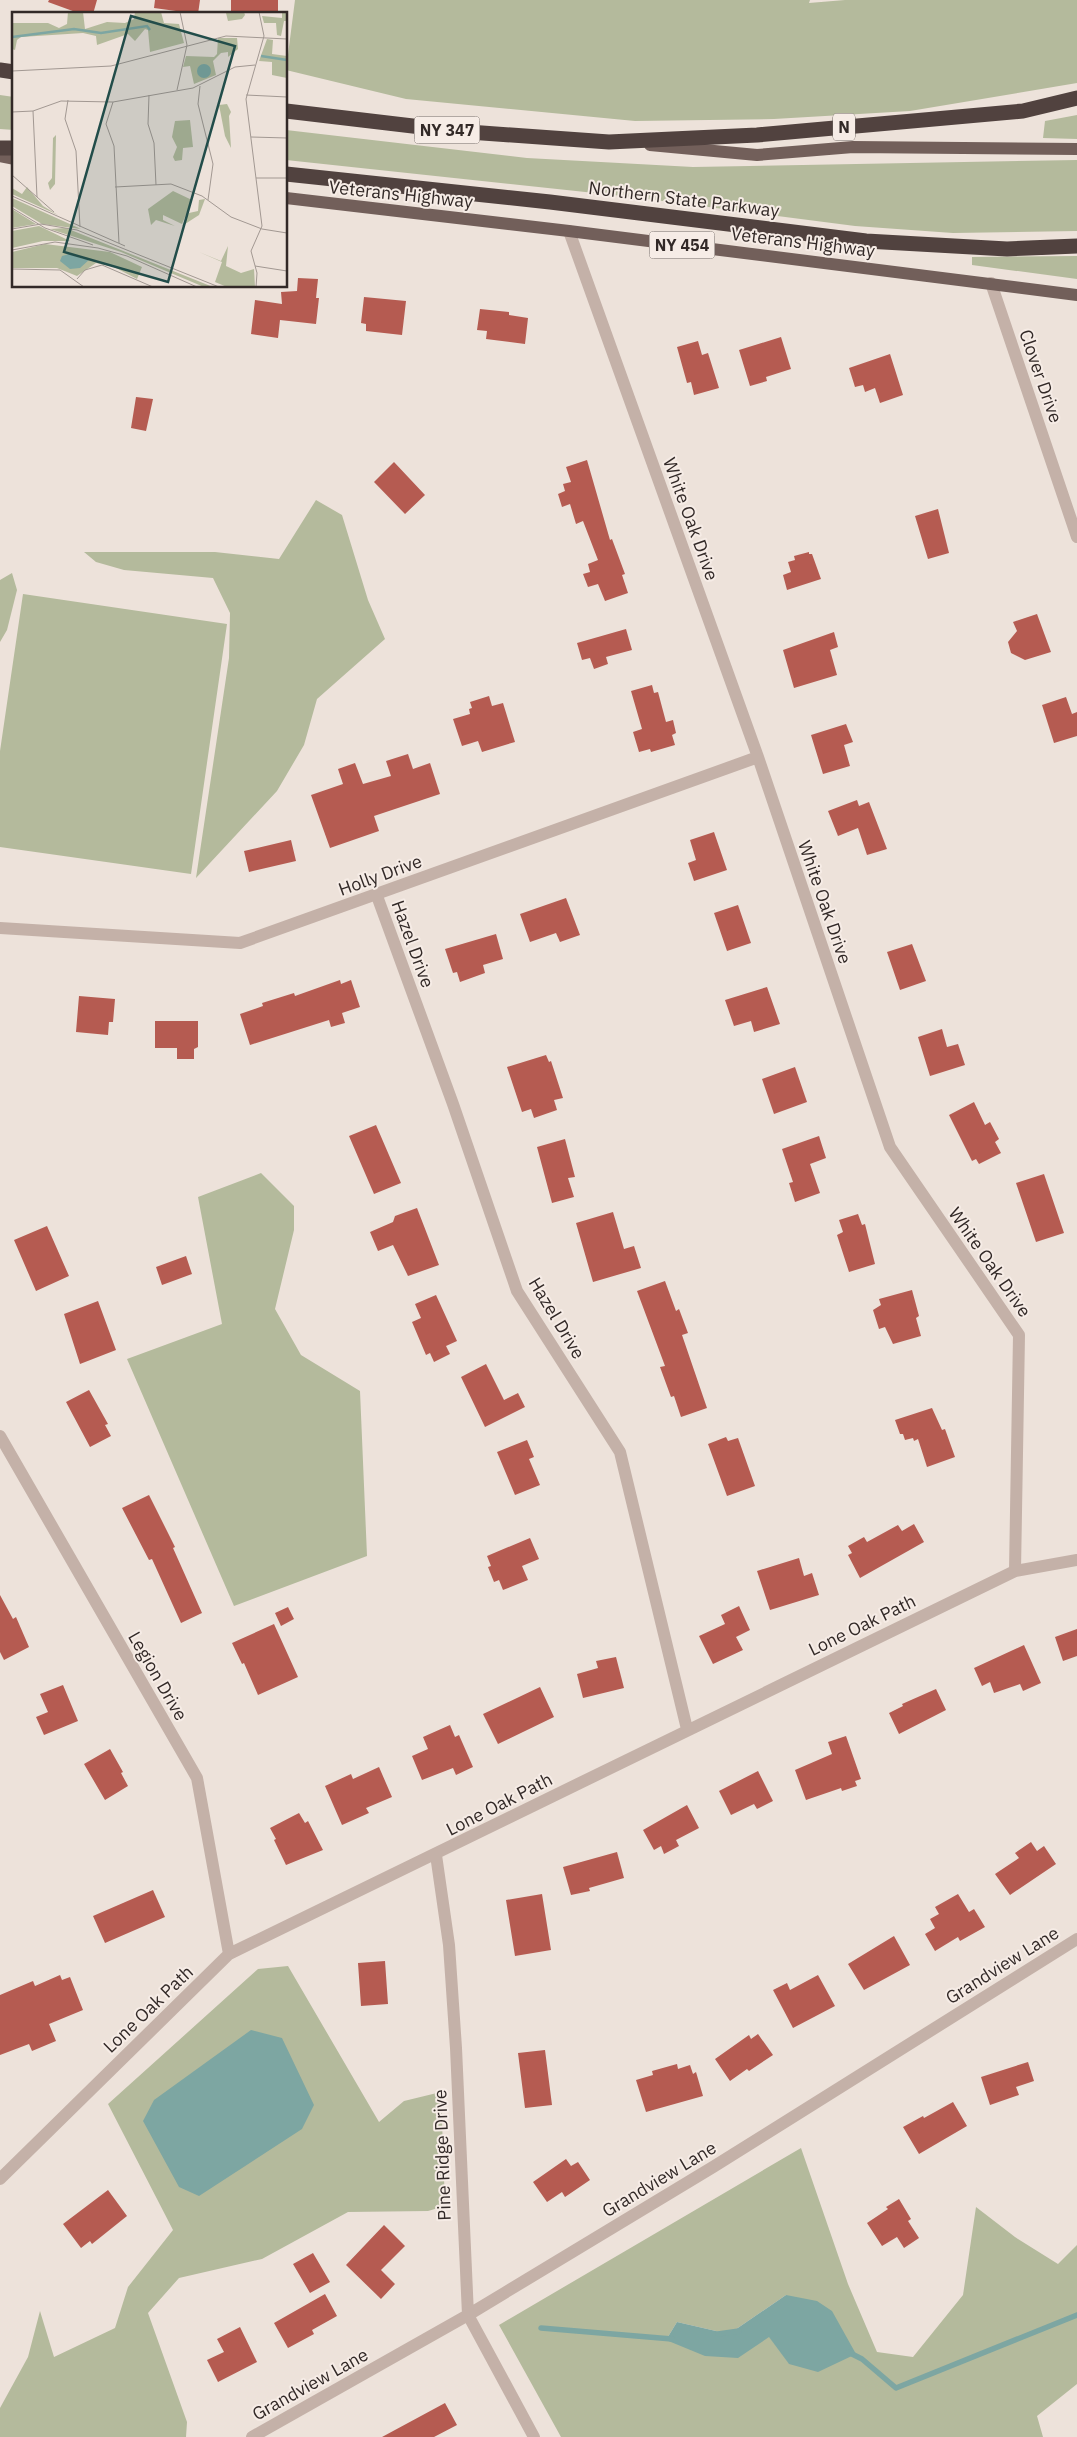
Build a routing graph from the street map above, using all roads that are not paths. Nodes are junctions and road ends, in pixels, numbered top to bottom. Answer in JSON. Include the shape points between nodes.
{"nodes":[{"id":1,"x":1077,"y":98,"type":"edge"},
{"id":2,"x":288,"y":111,"type":"edge"},
{"id":3,"x":609,"y":142,"type":"junction"},
{"id":4,"x":1077,"y":149,"type":"edge"},
{"id":5,"x":288,"y":174,"type":"edge"},
{"id":6,"x":288,"y":198,"type":"edge"},
{"id":7,"x":569,"y":231,"type":"junction"},
{"id":8,"x":1077,"y":246,"type":"edge"},
{"id":9,"x":991,"y":283,"type":"junction"},
{"id":10,"x":1077,"y":295,"type":"edge"},
{"id":11,"x":1077,"y":536,"type":"edge"},
{"id":12,"x":758,"y":757,"type":"junction"},
{"id":13,"x":377,"y":896,"type":"junction"},
{"id":14,"x":0,"y":928,"type":"edge"},
{"id":15,"x":0,"y":1436,"type":"edge"},
{"id":16,"x":1077,"y":1560,"type":"edge"},
{"id":17,"x":1015,"y":1571,"type":"junction"},
{"id":18,"x":687,"y":1729,"type":"junction"},
{"id":19,"x":436,"y":1855,"type":"junction"},
{"id":20,"x":1077,"y":1939,"type":"edge"},
{"id":21,"x":229,"y":1954,"type":"junction"},
{"id":22,"x":0,"y":2179,"type":"edge"},
{"id":23,"x":468,"y":2315,"type":"junction"},
{"id":24,"x":252,"y":2437,"type":"edge"},
{"id":25,"x":534,"y":2437,"type":"edge"}],
"edges":[{"from":1,"to":3,"type":"highway","number":"N","via":[[1023,111],[757,135]]},
{"from":2,"to":3,"type":"highway","number":"NY 347","via":[[455,131]]},
{"from":3,"to":4,"type":"main road","via":[[757,154],[853,147]]},
{"from":5,"to":8,"type":"highway","name":"Northern State Parkway","via":[[866,241],[1008,249]]},
{"from":6,"to":7,"type":"main road","name":"Veterans Highway","number":"NY 454"},
{"from":7,"to":9,"type":"main road","name":"Veterans Highway","number":"NY 454"},
{"from":7,"to":12,"type":"street","name":"White Oak Drive"},
{"from":9,"to":10,"type":"main road","name":"Veterans Highway","number":"NY 454"},
{"from":9,"to":11,"type":"street","name":"Clover Drive"},
{"from":12,"to":13,"type":"street","name":"Holly Drive"},
{"from":12,"to":17,"type":"street","name":"White Oak Drive","via":[[890,1147],[1019,1335]]},
{"from":13,"to":14,"type":"street","name":"Holly Drive","via":[[240,943]]},
{"from":13,"to":18,"type":"street","name":"Hazel Drive","via":[[517,1291],[620,1452]]},
{"from":15,"to":21,"type":"street","name":"Legion Drive","via":[[196,1778]]},
{"from":16,"to":17,"type":"street","name":"Lone Oak Path"},
{"from":17,"to":18,"type":"street","name":"Lone Oak Path"},
{"from":18,"to":19,"type":"street","name":"Lone Oak Path"},
{"from":19,"to":21,"type":"street","name":"Lone Oak Path"},
{"from":19,"to":23,"type":"street","name":"Pine Ridge Drive","via":[[451,1974]]},
{"from":20,"to":23,"type":"street","name":"Grandview Lane","via":[[713,2167]]},
{"from":21,"to":22,"type":"street","name":"Lone Oak Path"},
{"from":23,"to":24,"type":"street","name":"Grandview Lane"},
{"from":23,"to":25,"type":"street","name":"Pine Ridge Drive"}]}
